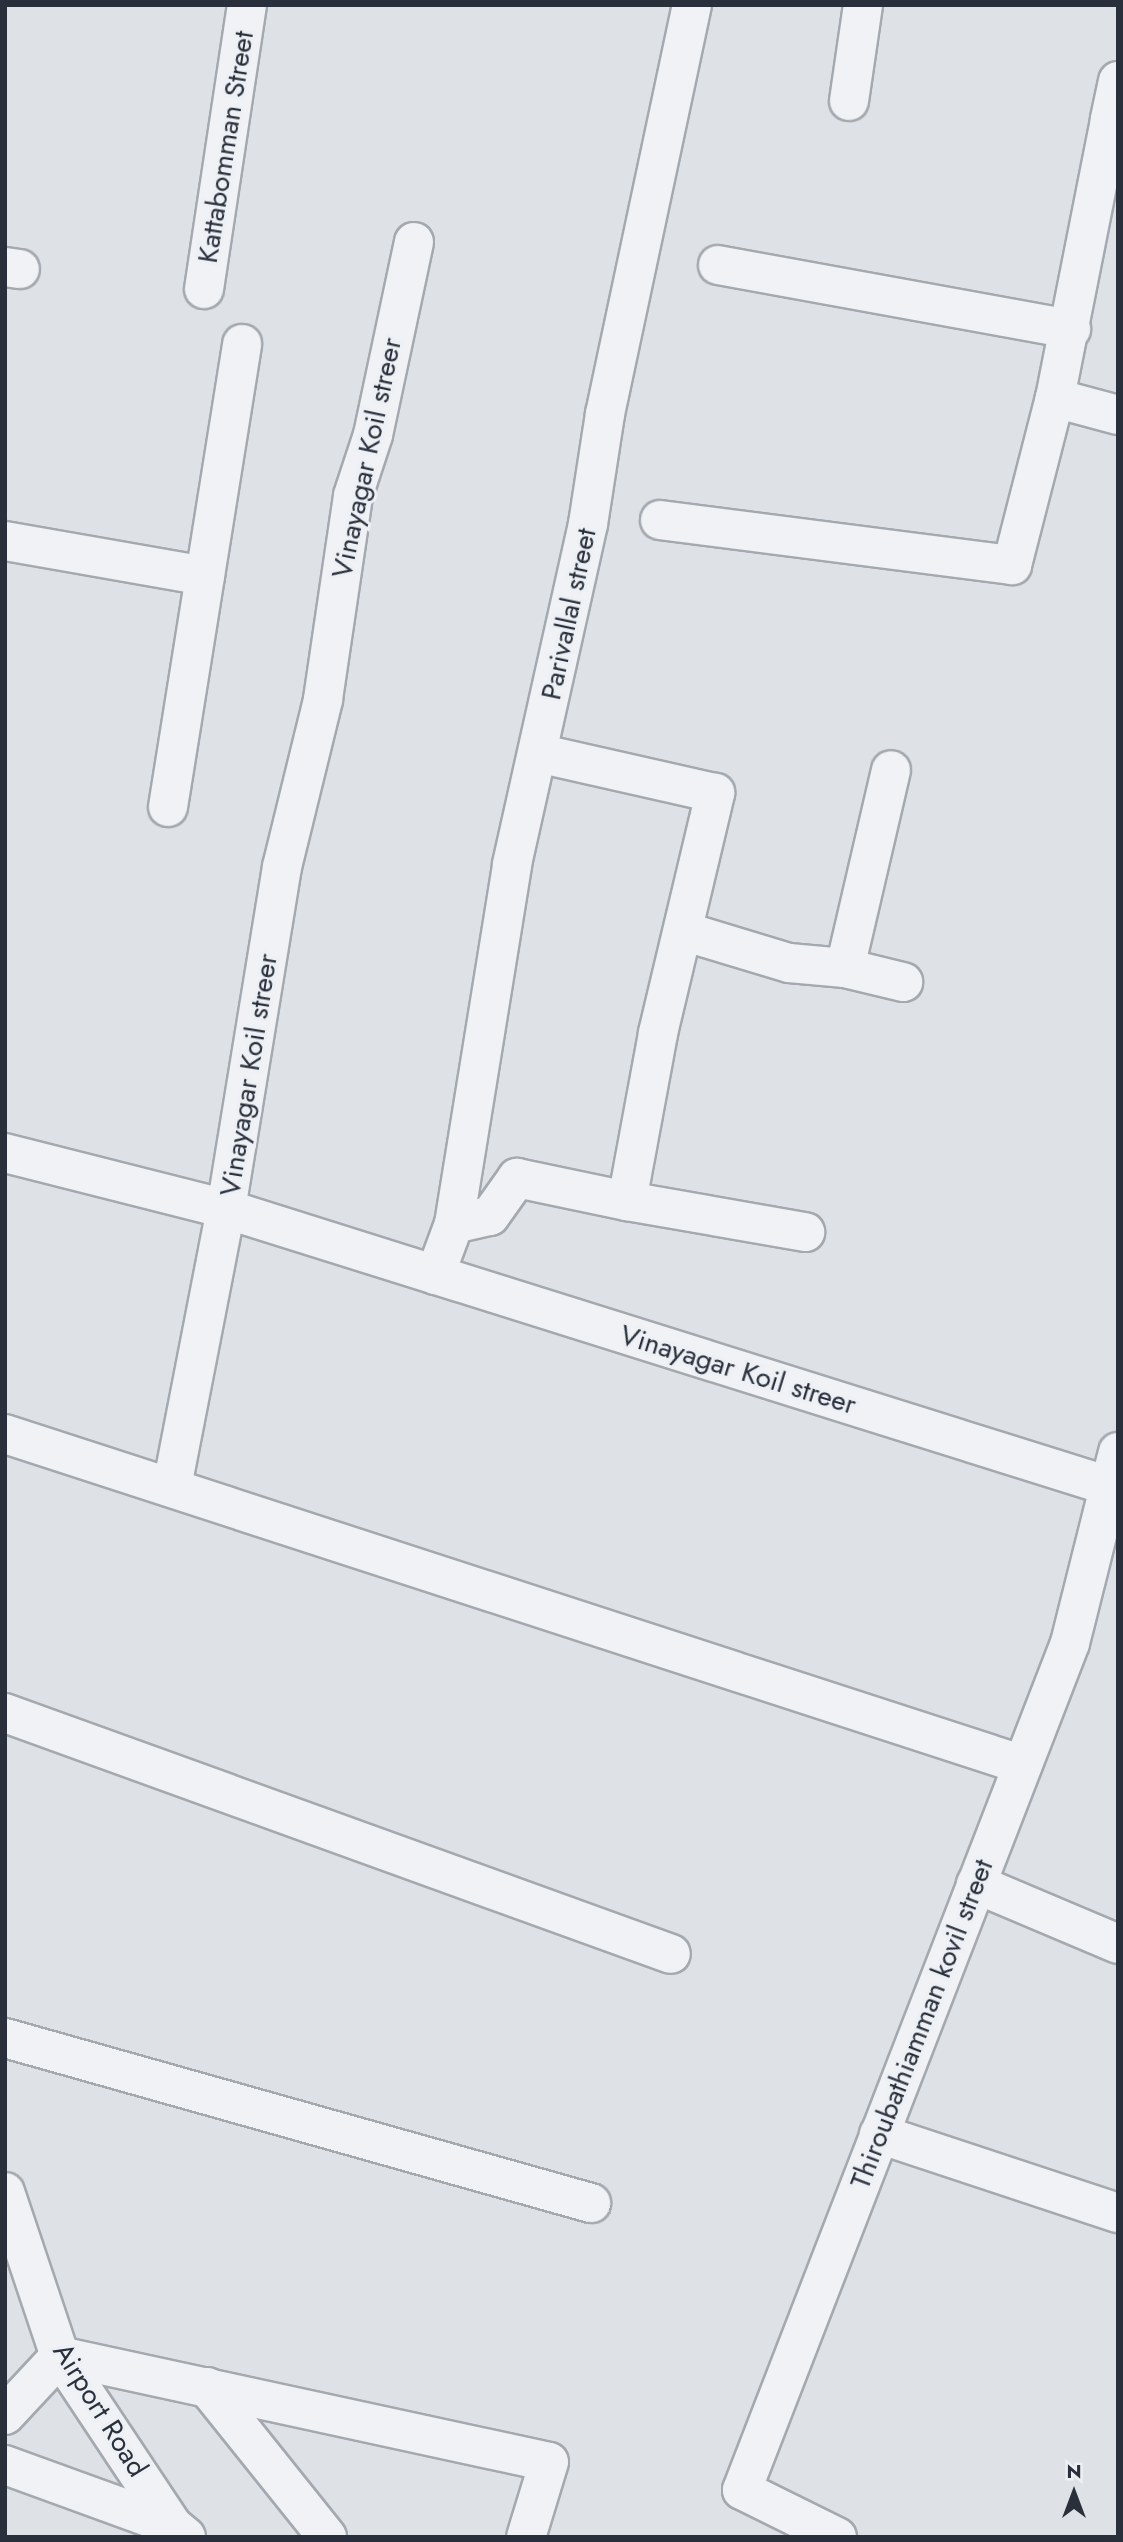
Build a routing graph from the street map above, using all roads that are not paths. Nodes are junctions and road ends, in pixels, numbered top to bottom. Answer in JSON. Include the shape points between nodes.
{"nodes":[{"id":1,"x":247,"y":5,"type":"edge"},
{"id":2,"x":692,"y":5,"type":"edge"},
{"id":3,"x":863,"y":5,"type":"edge"},
{"id":4,"x":1118,"y":81,"type":"edge"},
{"id":5,"x":849,"y":101,"type":"dead end"},
{"id":6,"x":1114,"y":121,"type":"edge"},
{"id":7,"x":414,"y":242,"type":"dead end"},
{"id":8,"x":718,"y":265,"type":"dead end"},
{"id":9,"x":204,"y":289,"type":"dead end"},
{"id":10,"x":1071,"y":329,"type":"junction"},
{"id":11,"x":242,"y":344,"type":"dead end"},
{"id":12,"x":1055,"y":398,"type":"junction"},
{"id":13,"x":1118,"y":415,"type":"edge"},
{"id":14,"x":660,"y":520,"type":"dead end"},
{"id":15,"x":5,"y":541,"type":"edge"},
{"id":16,"x":205,"y":576,"type":"junction"},
{"id":17,"x":538,"y":753,"type":"junction"},
{"id":18,"x":891,"y":770,"type":"dead end"},
{"id":19,"x":167,"y":807,"type":"dead end"},
{"id":20,"x":683,"y":931,"type":"junction"},
{"id":21,"x":845,"y":968,"type":"junction"},
{"id":22,"x":903,"y":982,"type":"dead end"},
{"id":23,"x":5,"y":1153,"type":"edge"},
{"id":24,"x":627,"y":1201,"type":"junction"},
{"id":25,"x":226,"y":1209,"type":"junction"},
{"id":26,"x":454,"y":1224,"type":"junction"},
{"id":27,"x":805,"y":1232,"type":"dead end"},
{"id":28,"x":435,"y":1275,"type":"junction"},
{"id":29,"x":5,"y":1434,"type":"edge"},
{"id":30,"x":1113,"y":1469,"type":"edge"},
{"id":31,"x":172,"y":1487,"type":"junction"},
{"id":32,"x":5,"y":1713,"type":"edge"},
{"id":33,"x":1023,"y":1765,"type":"junction"},
{"id":34,"x":976,"y":1884,"type":"junction"},
{"id":35,"x":1118,"y":1944,"type":"edge"},
{"id":36,"x":671,"y":1954,"type":"dead end"},
{"id":37,"x":5,"y":2038,"type":"edge"},
{"id":38,"x":879,"y":2134,"type":"junction"},
{"id":39,"x":5,"y":2192,"type":"edge"},
{"id":40,"x":590,"y":2203,"type":"dead end"},
{"id":41,"x":1118,"y":2213,"type":"edge"},
{"id":42,"x":60,"y":2356,"type":"junction"},
{"id":43,"x":207,"y":2387,"type":"junction"},
{"id":44,"x":5,"y":2415,"type":"edge"},
{"id":45,"x":5,"y":2465,"type":"edge"},
{"id":46,"x":180,"y":2531,"type":"edge"},
{"id":47,"x":327,"y":2537,"type":"edge"},
{"id":48,"x":526,"y":2537,"type":"edge"},
{"id":49,"x":837,"y":2537,"type":"edge"}],
"edges":[{"from":1,"to":9,"type":"street","name":"Kattabomman Street"},
{"from":2,"to":17,"type":"street","name":"Parivallal street"},
{"from":3,"to":5,"type":"street"},
{"from":4,"to":6,"type":"street"},
{"from":6,"to":10,"type":"street"},
{"from":7,"to":25,"type":"street","name":"Vinayagar Koil streer","via":[[373,435],[353,496],[323,699],[282,867]]},
{"from":8,"to":10,"type":"street"},
{"from":10,"to":12,"type":"street"},
{"from":11,"to":16,"type":"street"},
{"from":12,"to":13,"type":"street"},
{"from":12,"to":14,"type":"street","via":[[1012,565]]},
{"from":15,"to":16,"type":"street"},
{"from":16,"to":19,"type":"street"},
{"from":17,"to":20,"type":"street","via":[[715,793]]},
{"from":17,"to":26,"type":"street","name":"Parivallal street","via":[[512,864]]},
{"from":18,"to":21,"type":"street"},
{"from":20,"to":21,"type":"street","via":[[789,963]]},
{"from":20,"to":24,"type":"street"},
{"from":21,"to":22,"type":"street"},
{"from":23,"to":25,"type":"street"},
{"from":24,"to":26,"type":"street","via":[[517,1178],[490,1216]]},
{"from":24,"to":27,"type":"street"},
{"from":25,"to":28,"type":"street","name":"Vinayagar Koil streer"},
{"from":25,"to":31,"type":"street"},
{"from":26,"to":28,"type":"street","name":"Parivallal street"},
{"from":28,"to":30,"type":"street","name":"Vinayagar Koil streer"},
{"from":29,"to":31,"type":"street"},
{"from":30,"to":33,"type":"street","name":"Thiroubathiamman kovil street","via":[[1070,1643]]},
{"from":31,"to":33,"type":"street"},
{"from":32,"to":36,"type":"street"},
{"from":33,"to":34,"type":"street","name":"Thiroubathiamman kovil street"},
{"from":34,"to":35,"type":"street"},
{"from":34,"to":38,"type":"street","name":"Thiroubathiamman kovil street"},
{"from":37,"to":40,"type":"street"},
{"from":38,"to":41,"type":"street"},
{"from":38,"to":49,"type":"street","name":"Thiroubathiamman kovil street","via":[[742,2490]]},
{"from":39,"to":42,"type":"street","name":"Airport Road"},
{"from":42,"to":43,"type":"street"},
{"from":42,"to":44,"type":"street"},
{"from":42,"to":46,"type":"street","name":"Airport Road"},
{"from":43,"to":47,"type":"street"},
{"from":43,"to":48,"type":"street","via":[[549,2462]]},
{"from":45,"to":46,"type":"street"}]}
